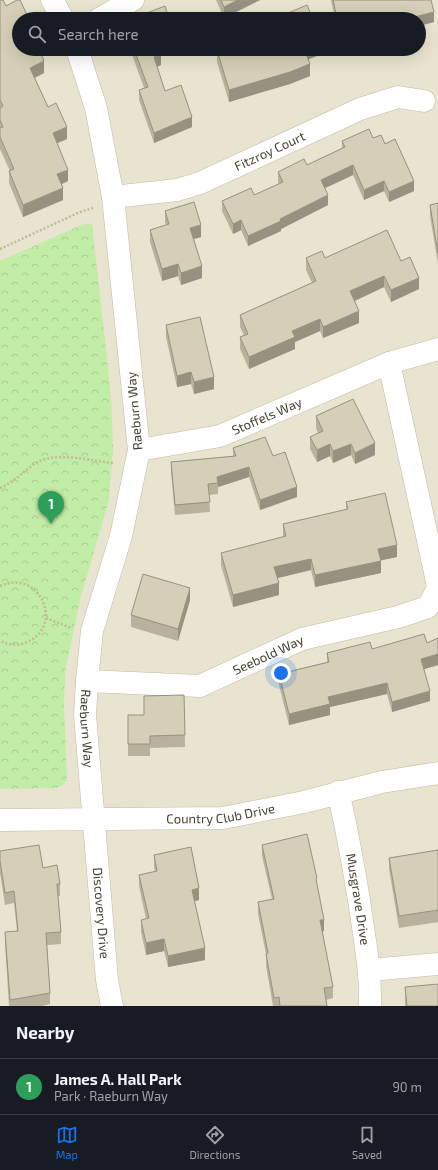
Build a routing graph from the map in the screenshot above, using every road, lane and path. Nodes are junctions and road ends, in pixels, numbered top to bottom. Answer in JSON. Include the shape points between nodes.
{"nodes":[{"id":1,"x":52,"y":0,"type":"edge"},
{"id":2,"x":133,"y":0,"type":"edge"},
{"id":3,"x":59,"y":12,"type":"edge"},
{"id":4,"x":112,"y":12,"type":"edge"},
{"id":5,"x":79,"y":56,"type":"edge"},
{"id":6,"x":424,"y":100,"type":"dead end"},
{"id":7,"x":113,"y":197,"type":"junction"},
{"id":8,"x":0,"y":249,"type":"edge"},
{"id":9,"x":438,"y":349,"type":"edge"},
{"id":10,"x":389,"y":364,"type":"junction"},
{"id":11,"x":138,"y":458,"type":"junction"},
{"id":12,"x":0,"y":488,"type":"edge"},
{"id":13,"x":0,"y":586,"type":"edge"},
{"id":14,"x":438,"y":587,"type":"edge"},
{"id":15,"x":46,"y":618,"type":"junction"},
{"id":16,"x":91,"y":635,"type":"junction"},
{"id":17,"x":0,"y":640,"type":"edge"},
{"id":18,"x":87,"y":681,"type":"junction"},
{"id":19,"x":438,"y":773,"type":"edge"},
{"id":20,"x":338,"y":792,"type":"junction"},
{"id":21,"x":0,"y":820,"type":"edge"},
{"id":22,"x":95,"y":820,"type":"junction"},
{"id":23,"x":438,"y":964,"type":"edge"},
{"id":24,"x":370,"y":970,"type":"junction"},
{"id":25,"x":112,"y":1006,"type":"edge"},
{"id":26,"x":370,"y":1006,"type":"edge"}],
"edges":[{"from":1,"to":3,"type":"street"},
{"from":2,"to":4,"type":"street"},
{"from":5,"to":7,"type":"street","name":"Raeburn Way","via":[[96,108]]},
{"from":6,"to":7,"type":"street","name":"Fitzroy Court","via":[[398,97],[360,109],[200,183],[177,190]]},
{"from":7,"to":8,"type":"path"},
{"from":7,"to":11,"type":"street","name":"Raeburn Way"},
{"from":9,"to":10,"type":"street","name":"Stoffels Way"},
{"from":10,"to":11,"type":"street","name":"Stoffels Way","via":[[220,436]]},
{"from":10,"to":14,"type":"street","name":"Seebold Way"},
{"from":11,"to":12,"type":"path","via":[[48,458],[33,465],[14,482]]},
{"from":11,"to":16,"type":"street","name":"Raeburn Way","via":[[121,536]]},
{"from":13,"to":15,"type":"path","via":[[17,582],[34,589],[45,604]]},
{"from":14,"to":18,"type":"street","name":"Seebold Way","via":[[428,607],[398,617],[302,639],[200,686]]},
{"from":15,"to":16,"type":"path"},
{"from":15,"to":17,"type":"path","via":[[40,633],[30,641],[12,644]]},
{"from":16,"to":18,"type":"street","name":"Raeburn Way"},
{"from":18,"to":22,"type":"street","name":"Raeburn Way","via":[[85,715]]},
{"from":19,"to":20,"type":"street","name":"Country Club Drive"},
{"from":20,"to":22,"type":"street","name":"Country Club Drive","via":[[304,802],[223,818]]},
{"from":20,"to":24,"type":"street","name":"Musgrave Drive","via":[[347,827]]},
{"from":21,"to":22,"type":"street","name":"Country Club Drive"},
{"from":22,"to":25,"type":"street","name":"Discovery Drive","via":[[107,980]]},
{"from":23,"to":24,"type":"street"},
{"from":24,"to":26,"type":"street","name":"Musgrave Drive"}]}
